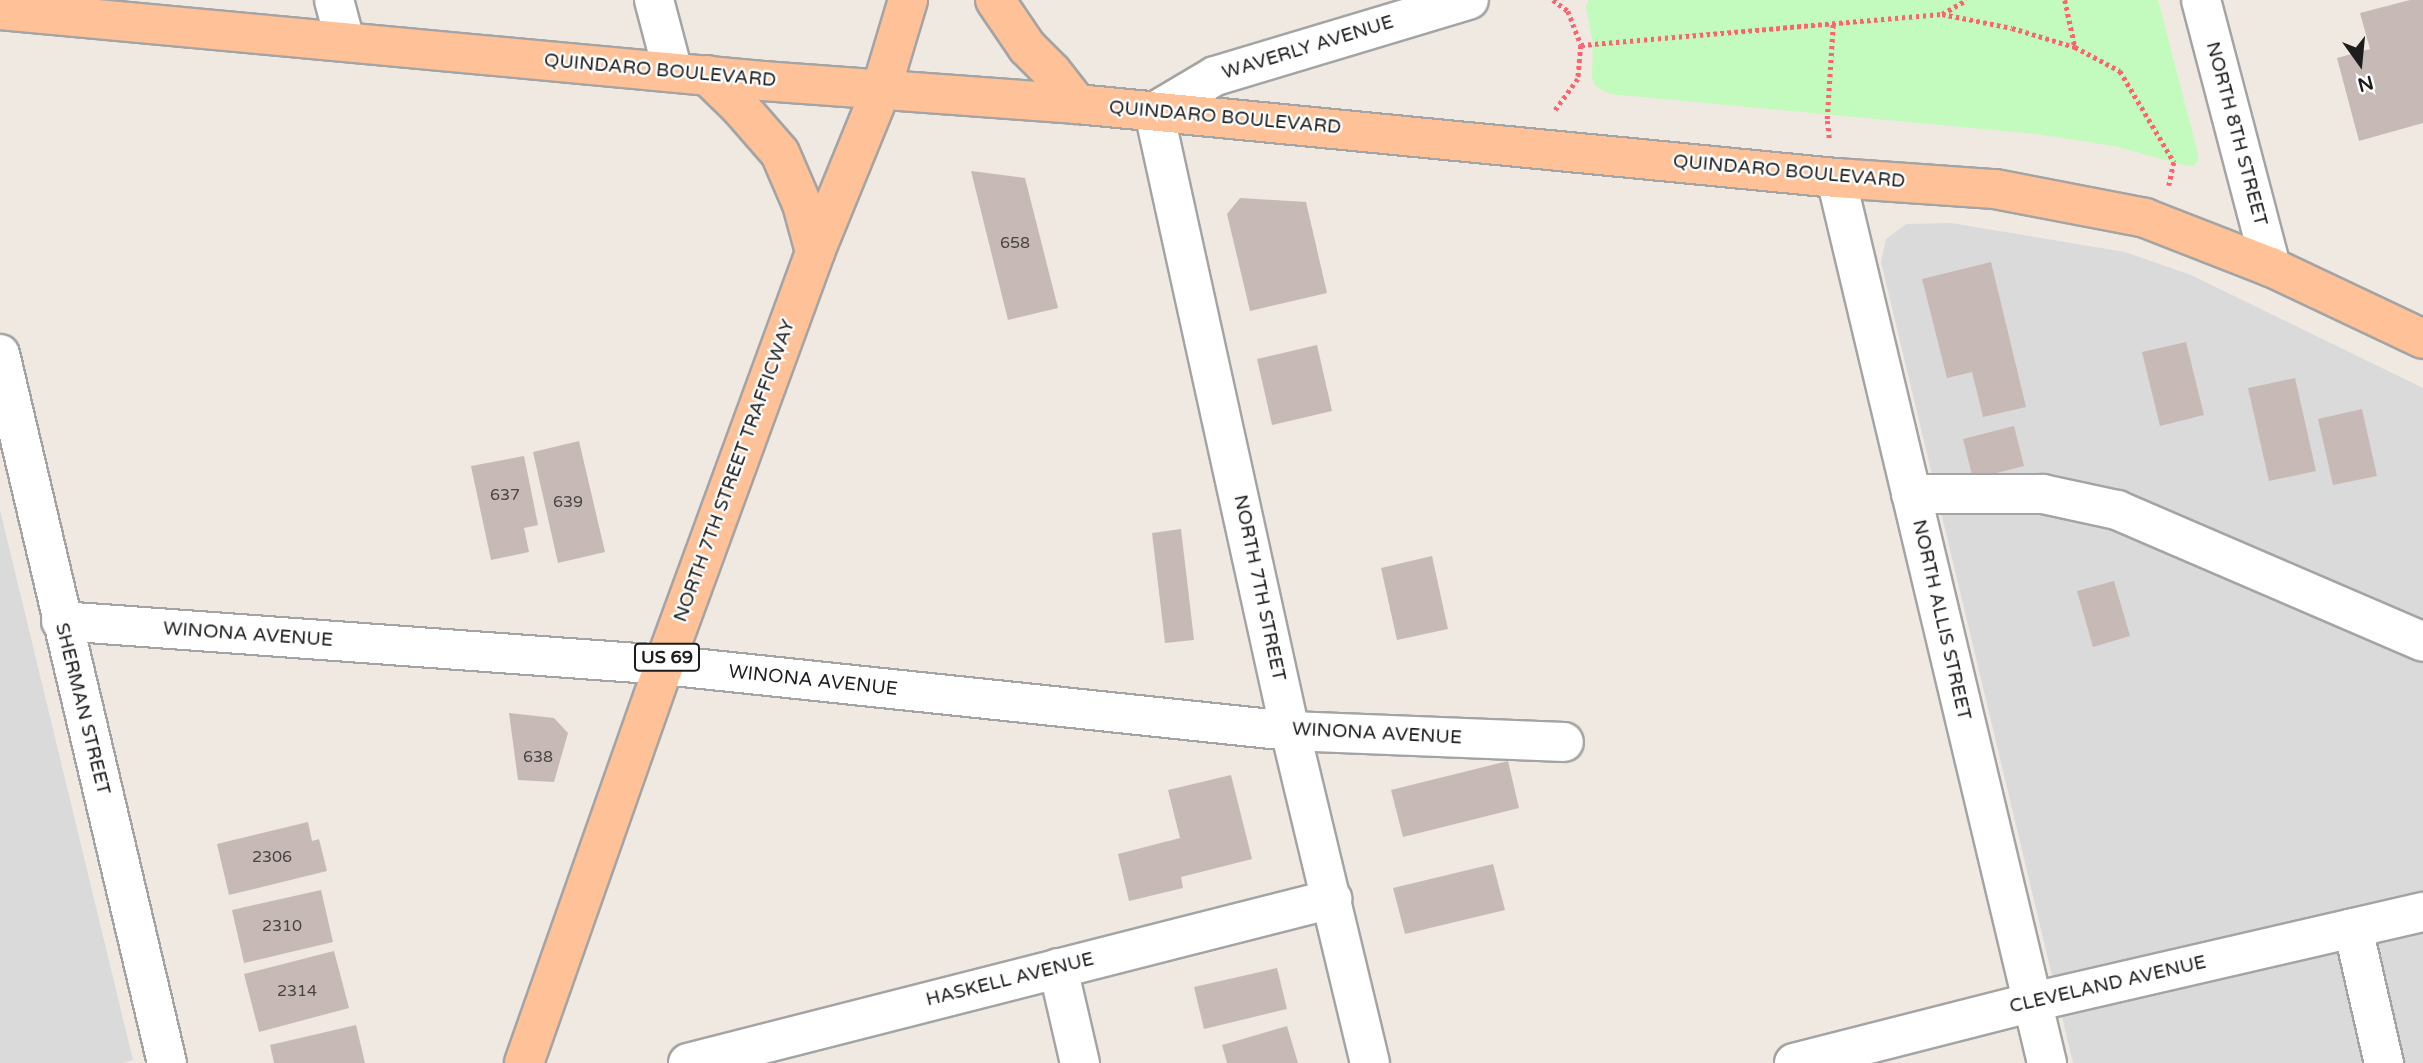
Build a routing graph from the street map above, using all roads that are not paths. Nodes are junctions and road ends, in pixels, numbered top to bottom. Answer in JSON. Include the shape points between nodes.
{"nodes":[{"id":1,"x":334,"y":0,"type":"edge"},
{"id":2,"x":654,"y":0,"type":"edge"},
{"id":3,"x":908,"y":0,"type":"edge"},
{"id":4,"x":995,"y":0,"type":"edge"},
{"id":5,"x":1469,"y":0,"type":"edge"},
{"id":6,"x":2201,"y":0,"type":"edge"},
{"id":7,"x":18,"y":7,"type":"edge"},
{"id":8,"x":345,"y":41,"type":"junction"},
{"id":9,"x":690,"y":74,"type":"junction"},
{"id":10,"x":881,"y":90,"type":"junction"},
{"id":11,"x":1077,"y":104,"type":"junction"},
{"id":12,"x":1154,"y":111,"type":"junction"},
{"id":13,"x":1836,"y":178,"type":"junction"},
{"id":14,"x":816,"y":252,"type":"junction"},
{"id":15,"x":2271,"y":267,"type":"junction"},
{"id":16,"x":2423,"y":339,"type":"edge"},
{"id":17,"x":0,"y":354,"type":"edge"},
{"id":18,"x":1911,"y":494,"type":"junction"},
{"id":19,"x":61,"y":621,"type":"junction"},
{"id":20,"x":2423,"y":642,"type":"edge"},
{"id":21,"x":664,"y":666,"type":"junction"},
{"id":22,"x":1290,"y":731,"type":"junction"},
{"id":23,"x":1564,"y":742,"type":"dead end"},
{"id":24,"x":1332,"y":899,"type":"junction"},
{"id":25,"x":2423,"y":912,"type":"edge"},
{"id":26,"x":2353,"y":928,"type":"junction"},
{"id":27,"x":1058,"y":968,"type":"junction"},
{"id":28,"x":2033,"y":1002,"type":"junction"},
{"id":29,"x":775,"y":1052,"type":"edge"},
{"id":30,"x":167,"y":1063,"type":"edge"},
{"id":31,"x":524,"y":1063,"type":"edge"},
{"id":32,"x":688,"y":1063,"type":"edge"},
{"id":33,"x":1080,"y":1063,"type":"edge"},
{"id":34,"x":1370,"y":1063,"type":"edge"},
{"id":35,"x":1794,"y":1063,"type":"edge"},
{"id":36,"x":2047,"y":1063,"type":"edge"},
{"id":37,"x":2384,"y":1063,"type":"edge"}],
"edges":[{"from":1,"to":8,"type":"street"},
{"from":2,"to":9,"type":"street"},
{"from":3,"to":10,"type":"main road","name":"NORTH 7TH STREET TRAFFICWAY","number":"US 69"},
{"from":4,"to":11,"type":"main road","via":[[1027,47]]},
{"from":5,"to":12,"type":"street","name":"WAVERLY AVENUE","via":[[1214,76]]},
{"from":6,"to":15,"type":"street","name":"NORTH 8TH STREET"},
{"from":7,"to":8,"type":"main road","name":"QUINDARO BOULEVARD"},
{"from":8,"to":9,"type":"main road","name":"QUINDARO BOULEVARD"},
{"from":9,"to":10,"type":"main road","name":"QUINDARO BOULEVARD"},
{"from":9,"to":14,"type":"main road","via":[[779,153],[802,204]]},
{"from":10,"to":11,"type":"main road","name":"QUINDARO BOULEVARD"},
{"from":10,"to":14,"type":"main road","name":"NORTH 7TH STREET TRAFFICWAY","number":"US 69"},
{"from":11,"to":12,"type":"main road","name":"QUINDARO BOULEVARD"},
{"from":12,"to":13,"type":"main road","name":"QUINDARO BOULEVARD"},
{"from":12,"to":22,"type":"street","name":"NORTH 7TH STREET"},
{"from":13,"to":15,"type":"main road","name":"QUINDARO BOULEVARD","via":[[1995,189],[2145,218]]},
{"from":13,"to":18,"type":"street","name":"NORTH ALLIS STREET"},
{"from":14,"to":21,"type":"main road","name":"NORTH 7TH STREET TRAFFICWAY","number":"US 69"},
{"from":15,"to":16,"type":"main road","name":"QUINDARO BOULEVARD"},
{"from":17,"to":19,"type":"street","name":"SHERMAN STREET"},
{"from":18,"to":20,"type":"street","via":[[2043,494],[2117,510]]},
{"from":18,"to":28,"type":"street","name":"NORTH ALLIS STREET"},
{"from":19,"to":21,"type":"street","name":"WINONA AVENUE"},
{"from":19,"to":30,"type":"street","name":"SHERMAN STREET"},
{"from":21,"to":22,"type":"street","name":"WINONA AVENUE"},
{"from":21,"to":31,"type":"main road","name":"NORTH 7TH STREET TRAFFICWAY","number":"US 69"},
{"from":22,"to":23,"type":"street","name":"WINONA AVENUE"},
{"from":22,"to":24,"type":"street","name":"NORTH 7TH STREET"},
{"from":24,"to":27,"type":"street","name":"HASKELL AVENUE"},
{"from":24,"to":34,"type":"street","name":"NORTH 7TH STREET"},
{"from":25,"to":26,"type":"street","name":"CLEVELAND AVENUE"},
{"from":26,"to":28,"type":"street","name":"CLEVELAND AVENUE"},
{"from":26,"to":37,"type":"street"},
{"from":27,"to":29,"type":"street","name":"HASKELL AVENUE"},
{"from":27,"to":33,"type":"street"},
{"from":28,"to":35,"type":"street","name":"CLEVELAND AVENUE"},
{"from":28,"to":36,"type":"street","name":"NORTH ALLIS STREET"},
{"from":29,"to":32,"type":"street","name":"HASKELL AVENUE"}]}
